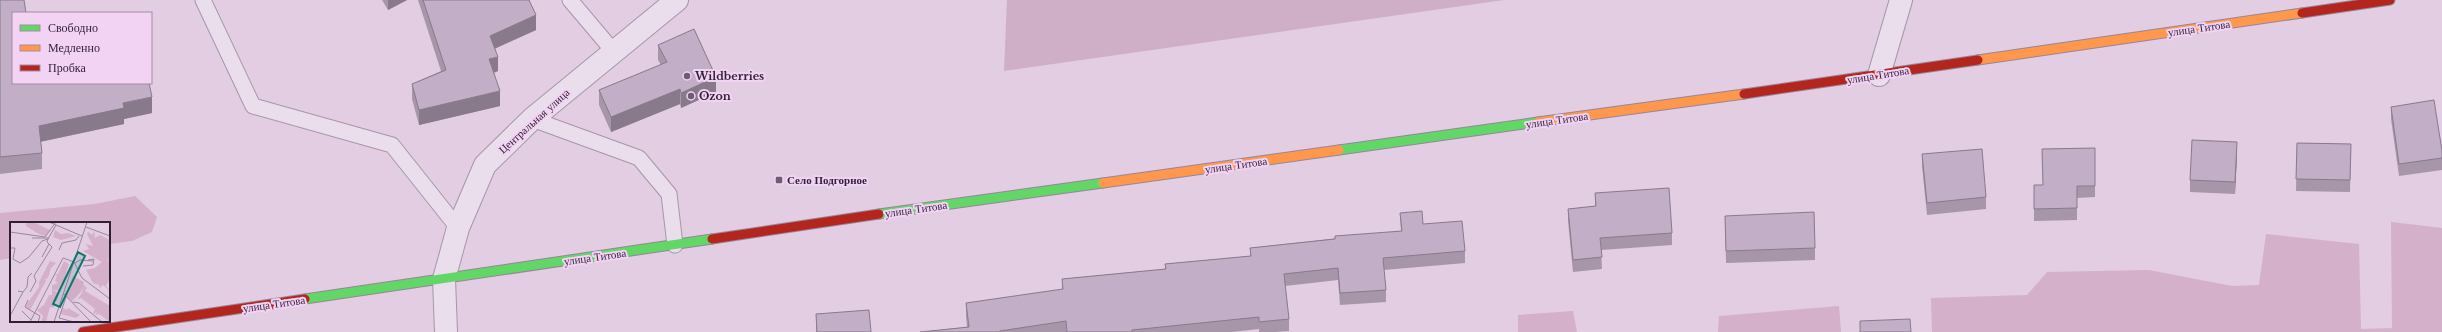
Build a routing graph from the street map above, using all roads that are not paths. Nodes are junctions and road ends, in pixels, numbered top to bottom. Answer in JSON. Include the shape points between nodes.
{"nodes":[{"id":1,"x":203,"y":0,"type":"edge"},
{"id":2,"x":570,"y":0,"type":"edge"},
{"id":3,"x":677,"y":0,"type":"edge"},
{"id":4,"x":1901,"y":0,"type":"edge"},
{"id":5,"x":2390,"y":0,"type":"edge"},
{"id":6,"x":614,"y":52,"type":"junction"},
{"id":7,"x":1878,"y":75,"type":"junction"},
{"id":8,"x":532,"y":119,"type":"junction"},
{"id":9,"x":458,"y":228,"type":"junction"},
{"id":10,"x":675,"y":245,"type":"junction"},
{"id":11,"x":444,"y":279,"type":"junction"},
{"id":12,"x":83,"y":332,"type":"edge"},
{"id":13,"x":446,"y":332,"type":"edge"}],
"edges":[{"from":1,"to":9,"type":"lane","via":[[253,106],[392,145]]},
{"from":2,"to":6,"type":"lane"},
{"from":3,"to":6,"type":"street","name":"Центральная улица"},
{"from":4,"to":7,"type":"street"},
{"from":5,"to":7,"type":"main road","name":"улица Титова"},
{"from":6,"to":8,"type":"street","name":"Центральная улица"},
{"from":7,"to":10,"type":"main road","name":"улица Титова"},
{"from":8,"to":9,"type":"street","name":"Центральная улица","via":[[485,165]]},
{"from":8,"to":10,"type":"lane","via":[[640,158],[669,194]]},
{"from":9,"to":11,"type":"street","name":"Центральная улица"},
{"from":10,"to":11,"type":"main road","name":"улица Титова"},
{"from":11,"to":12,"type":"main road","name":"улица Титова"},
{"from":11,"to":13,"type":"street","name":"Центральная улица"}]}
